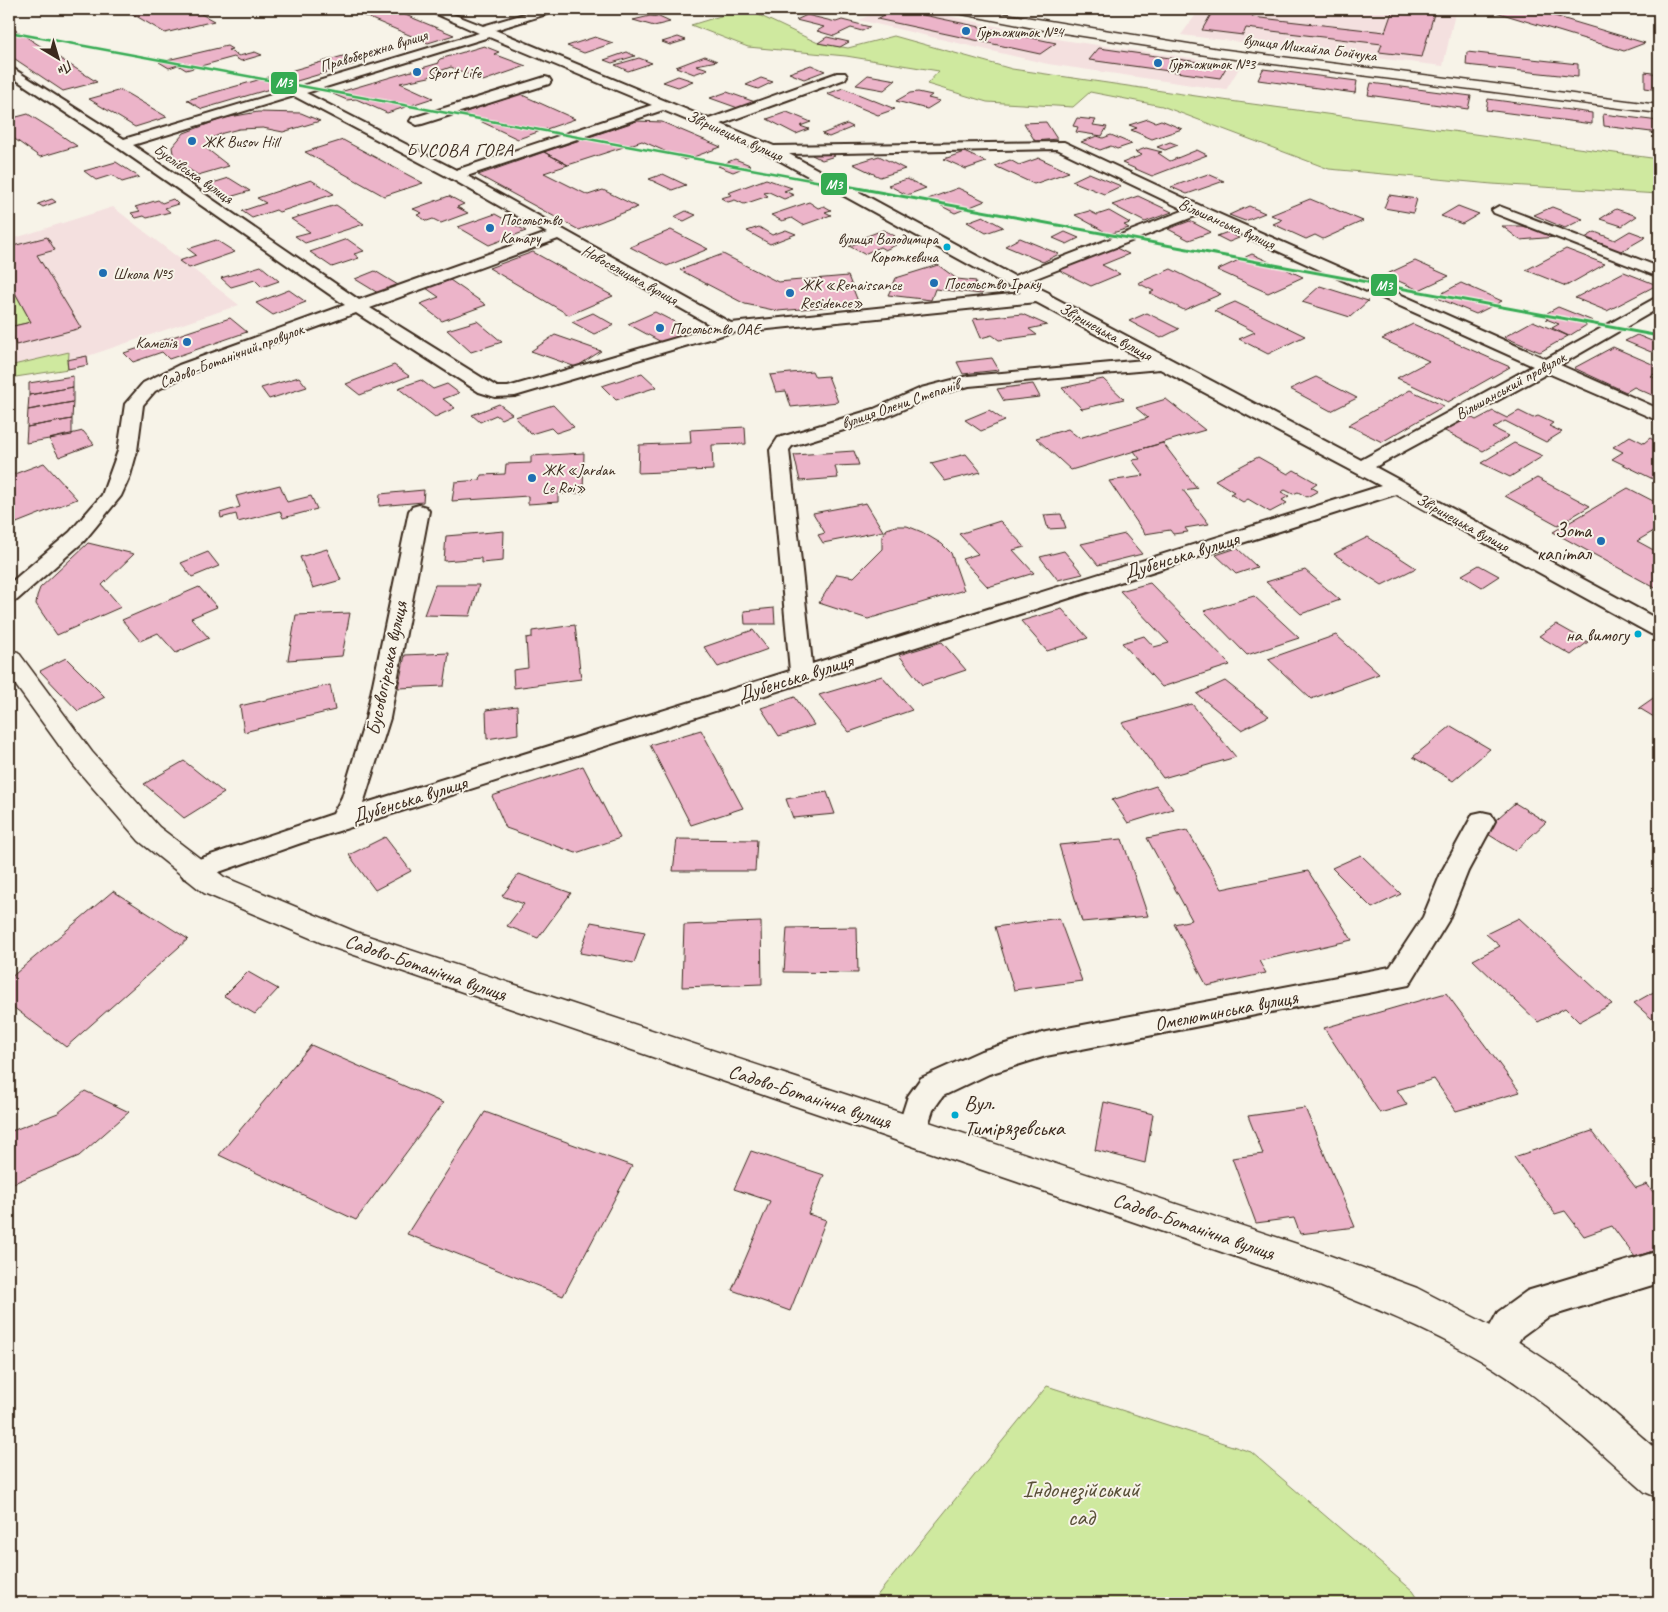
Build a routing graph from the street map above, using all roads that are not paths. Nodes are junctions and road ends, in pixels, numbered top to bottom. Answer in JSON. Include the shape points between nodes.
{"nodes":[{"id":1,"x":432,"y":9,"type":"edge"},
{"id":2,"x":552,"y":9,"type":"edge"},
{"id":3,"x":957,"y":9,"type":"edge"},
{"id":4,"x":998,"y":9,"type":"edge"},
{"id":5,"x":488,"y":31,"type":"junction"},
{"id":6,"x":9,"y":70,"type":"edge"},
{"id":7,"x":842,"y":76,"type":"dead end"},
{"id":8,"x":545,"y":81,"type":"dead end"},
{"id":9,"x":295,"y":92,"type":"junction"},
{"id":10,"x":1659,"y":100,"type":"edge"},
{"id":11,"x":666,"y":105,"type":"junction"},
{"id":12,"x":1659,"y":109,"type":"edge"},
{"id":13,"x":417,"y":121,"type":"dead end"},
{"id":14,"x":709,"y":124,"type":"junction"},
{"id":15,"x":122,"y":144,"type":"junction"},
{"id":16,"x":771,"y":150,"type":"junction"},
{"id":17,"x":456,"y":175,"type":"junction"},
{"id":18,"x":1198,"y":210,"type":"junction"},
{"id":19,"x":1499,"y":210,"type":"dead end"},
{"id":20,"x":558,"y":234,"type":"junction"},
{"id":21,"x":1659,"y":272,"type":"edge"},
{"id":22,"x":1015,"y":281,"type":"junction"},
{"id":23,"x":1043,"y":296,"type":"junction"},
{"id":24,"x":1659,"y":301,"type":"edge"},
{"id":25,"x":358,"y":307,"type":"junction"},
{"id":26,"x":728,"y":328,"type":"junction"},
{"id":27,"x":1163,"y":364,"type":"junction"},
{"id":28,"x":1547,"y":366,"type":"junction"},
{"id":29,"x":1659,"y":416,"type":"edge"},
{"id":30,"x":1360,"y":468,"type":"junction"},
{"id":31,"x":1398,"y":487,"type":"junction"},
{"id":32,"x":419,"y":511,"type":"dead end"},
{"id":33,"x":9,"y":595,"type":"edge"},
{"id":34,"x":1659,"y":629,"type":"edge"},
{"id":35,"x":9,"y":658,"type":"edge"},
{"id":36,"x":802,"y":675,"type":"junction"},
{"id":37,"x":342,"y":820,"type":"junction"},
{"id":38,"x":1482,"y":821,"type":"dead end"},
{"id":39,"x":193,"y":870,"type":"junction"},
{"id":40,"x":912,"y":1130,"type":"junction"},
{"id":41,"x":1659,"y":1267,"type":"edge"},
{"id":42,"x":1495,"y":1348,"type":"junction"},
{"id":43,"x":1659,"y":1478,"type":"edge"}],
"edges":[{"from":1,"to":5,"type":"street","name":"Звіринецька вулиця"},
{"from":2,"to":5,"type":"street","name":"Правобережна вулиця"},
{"from":3,"to":12,"type":"main road","name":"вулиця Михайла Бойчука","via":[[1185,49]]},
{"from":4,"to":10,"type":"main road","name":"вулиця Михайла Бойчука","via":[[1227,46]]},
{"from":5,"to":9,"type":"street","name":"Правобережна вулиця"},
{"from":5,"to":11,"type":"street","name":"Звіринецька вулиця"},
{"from":6,"to":15,"type":"street","name":"Буслівська вулиця"},
{"from":7,"to":14,"type":"street"},
{"from":8,"to":13,"type":"street"},
{"from":9,"to":15,"type":"street","name":"Правобережна вулиця"},
{"from":9,"to":17,"type":"street","name":"Новоселицька вулиця"},
{"from":11,"to":14,"type":"street","name":"Звіринецька вулиця"},
{"from":11,"to":17,"type":"street"},
{"from":14,"to":16,"type":"street","name":"Звіринецька вулиця"},
{"from":15,"to":25,"type":"street","name":"Буслівська вулиця"},
{"from":16,"to":18,"type":"street","name":"Вільшанська вулиця","via":[[1059,145]]},
{"from":16,"to":22,"type":"street","name":"Звіринецька вулиця"},
{"from":17,"to":20,"type":"street","name":"Новоселицька вулиця"},
{"from":18,"to":22,"type":"street"},
{"from":18,"to":28,"type":"street","name":"Вільшанська вулиця"},
{"from":19,"to":21,"type":"street"},
{"from":20,"to":25,"type":"street","name":"Садово-Ботанічний провулок"},
{"from":20,"to":26,"type":"street","name":"Новоселицька вулиця"},
{"from":22,"to":23,"type":"street","name":"Звіринецька вулиця"},
{"from":23,"to":26,"type":"street"},
{"from":23,"to":27,"type":"street","name":"Звіринецька вулиця"},
{"from":24,"to":28,"type":"street","name":"Вільшанський провулок"},
{"from":25,"to":26,"type":"street","via":[[485,388],[502,393]]},
{"from":25,"to":33,"type":"street","name":"Садово-Ботанічний провулок","via":[[185,369],[149,387],[134,404],[135,422],[112,495],[85,526]]},
{"from":27,"to":30,"type":"street","name":"Звіринецька вулиця"},
{"from":27,"to":36,"type":"street","name":"вулиця Олени Степанів","via":[[968,381],[927,392],[880,413],[786,442],[779,450]]},
{"from":28,"to":29,"type":"street","name":"Вільшанська вулиця"},
{"from":28,"to":30,"type":"street","name":"Вільшанський провулок"},
{"from":30,"to":31,"type":"street","name":"Звіринецька вулиця"},
{"from":31,"to":34,"type":"street","name":"Звіринецька вулиця"},
{"from":31,"to":36,"type":"street","name":"Дубенська вулиця"},
{"from":32,"to":37,"type":"street","name":"Бусовогірська вулиця","via":[[378,718],[354,797]]},
{"from":35,"to":39,"type":"main road","name":"Садово-Ботанічна вулиця","via":[[84,759],[149,834]]},
{"from":36,"to":37,"type":"street","name":"Дубенська вулиця"},
{"from":37,"to":39,"type":"street","name":"Дубенська вулиця"},
{"from":38,"to":40,"type":"street","name":"Омелютинська вулиця","via":[[1456,870],[1436,921],[1399,977],[1046,1044],[981,1064],[932,1087],[919,1105]]},
{"from":39,"to":40,"type":"main road","name":"Садово-Ботанічна вулиця","via":[[235,895],[344,940]]},
{"from":40,"to":42,"type":"main road","name":"Садово-Ботанічна вулиця","via":[[1312,1266],[1404,1301]]},
{"from":41,"to":42,"type":"street","via":[[1539,1303],[1510,1324]]},
{"from":42,"to":43,"type":"main road","name":"Садово-Ботанічна вулиця","via":[[1565,1396]]}]}
